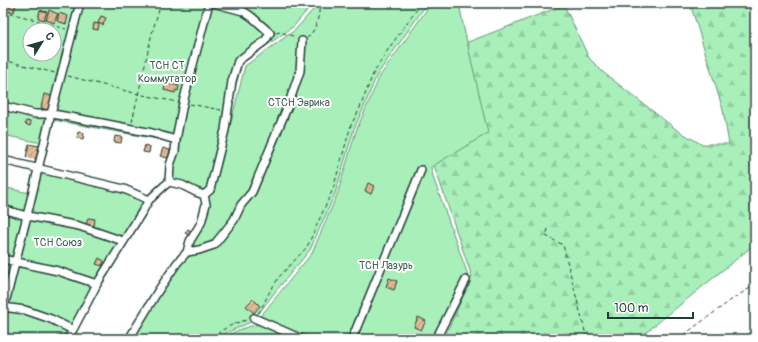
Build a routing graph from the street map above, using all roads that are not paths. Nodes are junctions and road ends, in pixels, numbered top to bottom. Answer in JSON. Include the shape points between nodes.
{"nodes":[{"id":1,"x":80,"y":3,"type":"edge"},
{"id":2,"x":209,"y":3,"type":"edge"},
{"id":3,"x":213,"y":3,"type":"edge"},
{"id":4,"x":302,"y":41,"type":"road end"},
{"id":5,"x":3,"y":106,"type":"edge"},
{"id":6,"x":51,"y":114,"type":"junction"},
{"id":7,"x":176,"y":140,"type":"junction"},
{"id":8,"x":3,"y":160,"type":"edge"},
{"id":9,"x":38,"y":168,"type":"junction"},
{"id":10,"x":421,"y":170,"type":"dead end"},
{"id":11,"x":169,"y":182,"type":"junction"},
{"id":12,"x":204,"y":195,"type":"junction"},
{"id":13,"x":149,"y":200,"type":"junction"},
{"id":14,"x":3,"y":209,"type":"edge"},
{"id":15,"x":27,"y":216,"type":"junction"},
{"id":16,"x":123,"y":241,"type":"junction"},
{"id":17,"x":187,"y":252,"type":"junction"},
{"id":18,"x":3,"y":259,"type":"edge"},
{"id":19,"x":15,"y":262,"type":"junction"},
{"id":20,"x":466,"y":280,"type":"dead end"},
{"id":21,"x":97,"y":284,"type":"junction"},
{"id":22,"x":3,"y":308,"type":"edge"},
{"id":23,"x":254,"y":318,"type":"road end"},
{"id":24,"x":73,"y":330,"type":"junction"},
{"id":25,"x":68,"y":339,"type":"edge"},
{"id":26,"x":129,"y":339,"type":"edge"},
{"id":27,"x":302,"y":339,"type":"edge"},
{"id":28,"x":352,"y":339,"type":"edge"},
{"id":29,"x":436,"y":339,"type":"edge"}],
"edges":[{"from":1,"to":6,"type":"street"},
{"from":2,"to":7,"type":"street"},
{"from":3,"to":12,"type":"street","via":[[244,11],[270,34],[265,41],[238,61],[212,183],[210,190]]},
{"from":4,"to":17,"type":"street","via":[[300,71],[252,192],[214,245]]},
{"from":5,"to":6,"type":"street","via":[[36,114]]},
{"from":6,"to":7,"type":"street","via":[[130,128]]},
{"from":6,"to":9,"type":"street"},
{"from":7,"to":11,"type":"street"},
{"from":8,"to":9,"type":"street"},
{"from":9,"to":13,"type":"street","via":[[124,189]]},
{"from":9,"to":15,"type":"street"},
{"from":10,"to":28,"type":"street"},
{"from":11,"to":12,"type":"street"},
{"from":11,"to":13,"type":"street"},
{"from":12,"to":17,"type":"street","via":[[206,204],[201,223],[190,240]]},
{"from":13,"to":16,"type":"street"},
{"from":14,"to":15,"type":"street"},
{"from":15,"to":16,"type":"street","via":[[79,226]]},
{"from":15,"to":19,"type":"street"},
{"from":16,"to":21,"type":"street"},
{"from":17,"to":26,"type":"street","via":[[158,291]]},
{"from":18,"to":19,"type":"street"},
{"from":19,"to":21,"type":"street","via":[[58,271]]},
{"from":19,"to":22,"type":"street"},
{"from":20,"to":29,"type":"street"},
{"from":21,"to":24,"type":"street"},
{"from":22,"to":24,"type":"street","via":[[25,310]]},
{"from":23,"to":27,"type":"street"},
{"from":24,"to":25,"type":"street"}]}
